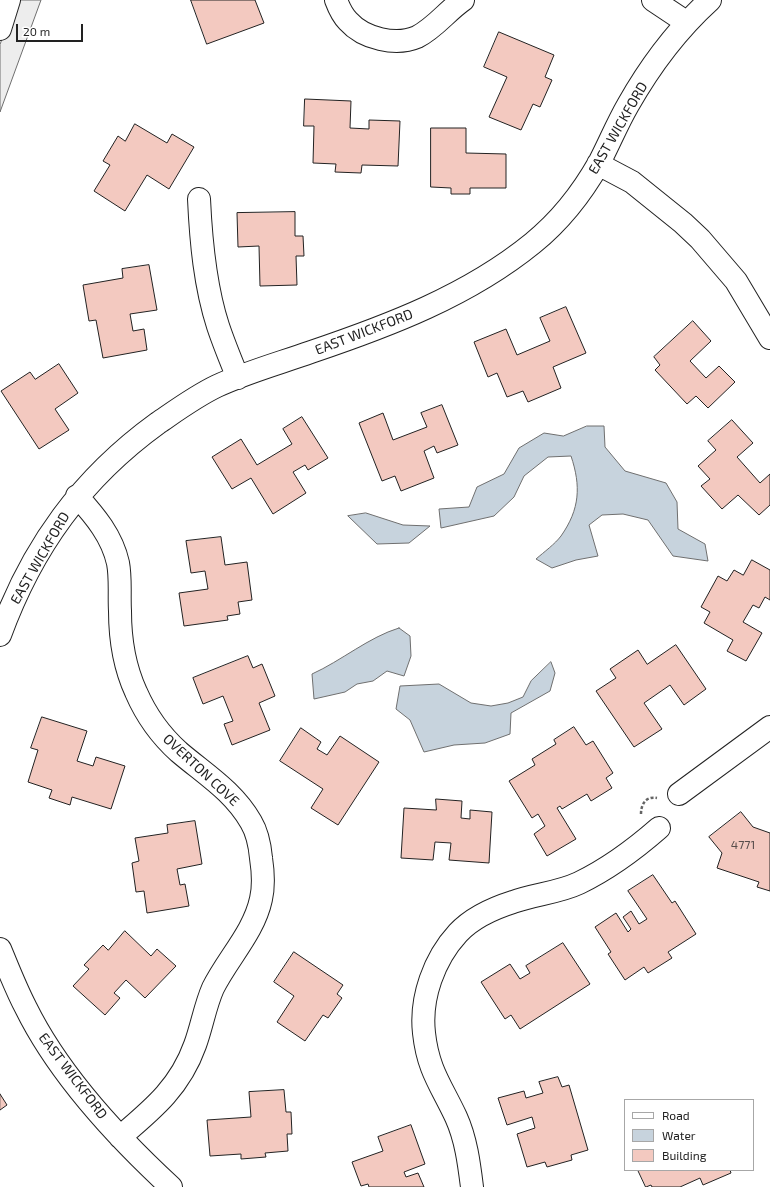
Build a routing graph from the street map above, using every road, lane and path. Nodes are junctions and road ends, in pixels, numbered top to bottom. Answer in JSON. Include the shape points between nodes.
{"nodes":[{"id":1,"x":10,"y":0,"type":"edge"},
{"id":2,"x":319,"y":0,"type":"edge"},
{"id":3,"x":329,"y":0,"type":"edge"},
{"id":4,"x":336,"y":0,"type":"edge"},
{"id":5,"x":463,"y":0,"type":"edge"},
{"id":6,"x":653,"y":0,"type":"edge"},
{"id":7,"x":710,"y":0,"type":"edge"},
{"id":8,"x":686,"y":22,"type":"junction"},
{"id":9,"x":0,"y":29,"type":"edge"},
{"id":10,"x":598,"y":164,"type":"junction"},
{"id":11,"x":199,"y":199,"type":"dead end"},
{"id":12,"x":770,"y":338,"type":"edge"},
{"id":13,"x":238,"y":378,"type":"junction"},
{"id":14,"x":77,"y":496,"type":"junction"},
{"id":15,"x":0,"y":633,"type":"edge"},
{"id":16,"x":770,"y":727,"type":"edge"},
{"id":17,"x":679,"y":794,"type":"dead end"},
{"id":18,"x":648,"y":798,"type":"dead end"},
{"id":19,"x":642,"y":804,"type":"dead end"},
{"id":20,"x":659,"y":828,"type":"dead end"},
{"id":21,"x":0,"y":949,"type":"edge"},
{"id":22,"x":120,"y":1137,"type":"junction"},
{"id":23,"x":171,"y":1187,"type":"edge"},
{"id":24,"x":472,"y":1187,"type":"edge"}],
"edges":[{"from":1,"to":9,"type":"street"},
{"from":2,"to":3,"type":"street"},
{"from":4,"to":5,"type":"street","via":[[349,22],[363,32],[380,39],[399,41],[416,37],[428,30]]},
{"from":6,"to":8,"type":"street"},
{"from":7,"to":8,"type":"street","name":"EAST WICKFORD"},
{"from":8,"to":10,"type":"street","name":"EAST WICKFORD","via":[[628,105]]},
{"from":10,"to":12,"type":"street","via":[[632,182],[700,239],[736,281]]},
{"from":10,"to":13,"type":"street","name":"EAST WICKFORD","via":[[575,200],[554,224],[532,244],[495,270],[423,310]]},
{"from":11,"to":13,"type":"street","via":[[201,235],[211,298],[218,326]]},
{"from":13,"to":14,"type":"street","name":"EAST WICKFORD","via":[[197,397],[139,437],[109,462]]},
{"from":14,"to":15,"type":"street","name":"EAST WICKFORD","via":[[58,520],[42,548],[16,596]]},
{"from":14,"to":22,"type":"street","name":"OVERTON COVE","via":[[103,528],[118,562],[122,644],[128,672],[146,714],[179,752],[224,787],[240,806],[253,824],[263,873],[262,898],[254,920],[213,989],[187,1065],[158,1105]]},
{"from":16,"to":17,"type":"street"},
{"from":18,"to":19,"type":"path"},
{"from":20,"to":24,"type":"street","via":[[606,868],[580,883],[495,908],[459,932],[445,950],[427,990],[423,1009],[426,1054],[432,1072],[456,1117],[465,1143]]},
{"from":21,"to":22,"type":"street","name":"EAST WICKFORD","via":[[26,1008],[48,1045]]},
{"from":22,"to":23,"type":"street","name":"EAST WICKFORD"}]}
